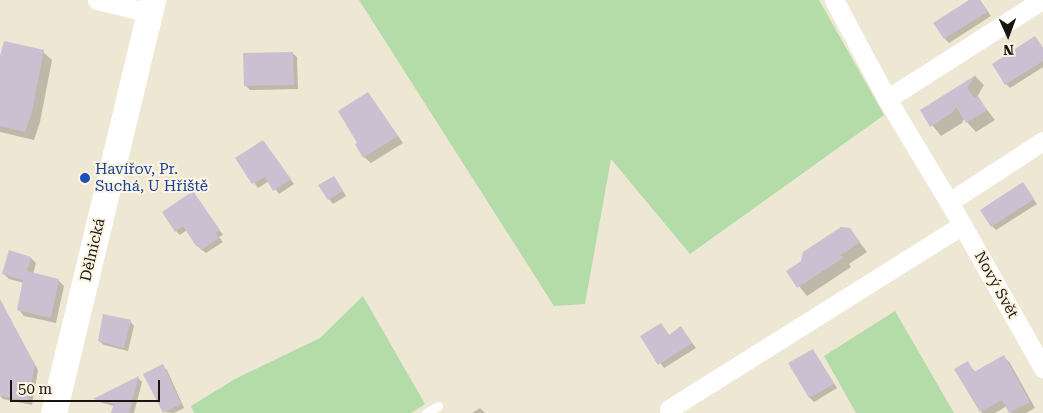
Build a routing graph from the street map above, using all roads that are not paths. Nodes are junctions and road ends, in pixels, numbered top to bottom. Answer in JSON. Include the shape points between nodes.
{"nodes":[{"id":1,"x":97,"y":0,"type":"edge"},
{"id":2,"x":834,"y":0,"type":"edge"},
{"id":3,"x":1042,"y":0,"type":"edge"},
{"id":4,"x":151,"y":6,"type":"edge"},
{"id":5,"x":887,"y":99,"type":"junction"},
{"id":6,"x":1043,"y":141,"type":"edge"},
{"id":7,"x":949,"y":202,"type":"junction"},
{"id":8,"x":962,"y":225,"type":"junction"},
{"id":9,"x":1043,"y":368,"type":"edge"},
{"id":10,"x":438,"y":406,"type":"dead end"},
{"id":11,"x":669,"y":409,"type":"dead end"},
{"id":12,"x":54,"y":413,"type":"edge"},
{"id":13,"x":426,"y":413,"type":"edge"}],
"edges":[{"from":1,"to":4,"type":"street"},
{"from":2,"to":5,"type":"street","name":"Nový Svět"},
{"from":3,"to":5,"type":"street"},
{"from":4,"to":12,"type":"street","name":"Dělnická"},
{"from":5,"to":7,"type":"street","name":"Nový Svět"},
{"from":6,"to":7,"type":"street"},
{"from":7,"to":8,"type":"street","name":"Nový Svět"},
{"from":8,"to":9,"type":"street","name":"Nový Svět"},
{"from":8,"to":11,"type":"street"},
{"from":10,"to":13,"type":"lane"}]}
